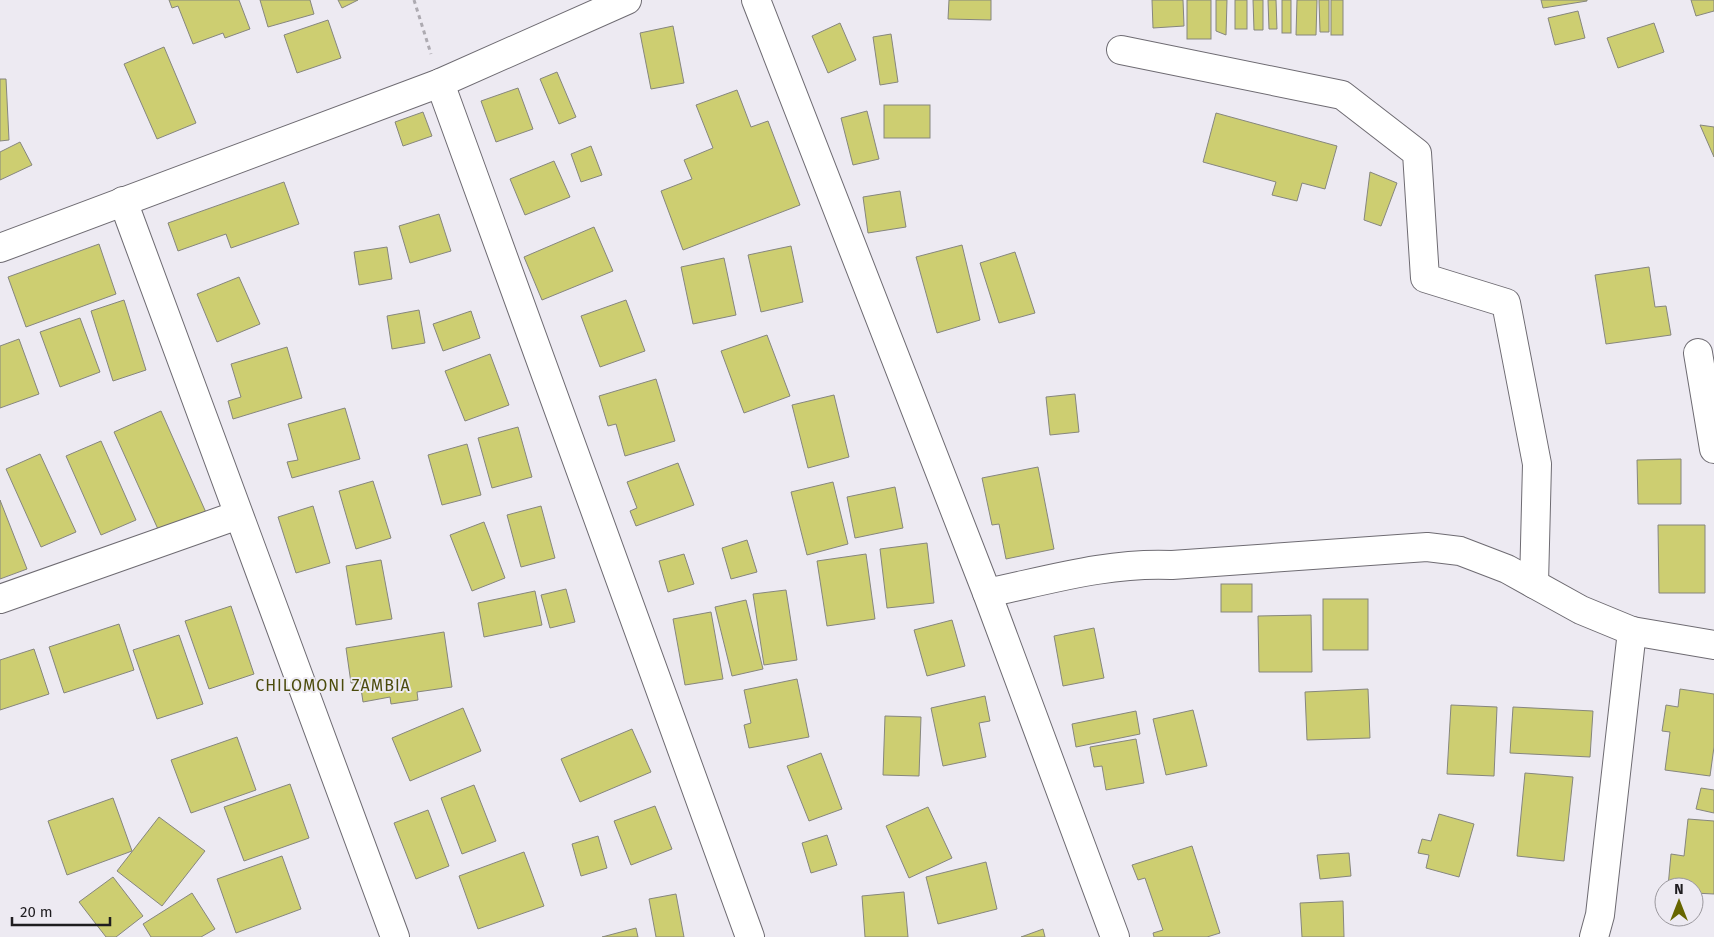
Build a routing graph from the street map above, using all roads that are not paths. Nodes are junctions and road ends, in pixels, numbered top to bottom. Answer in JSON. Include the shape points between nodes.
{"nodes":[{"id":1,"x":627,"y":0,"type":"edge"},
{"id":2,"x":756,"y":0,"type":"edge"},
{"id":3,"x":1121,"y":50,"type":"dead end"},
{"id":4,"x":440,"y":83,"type":"junction"},
{"id":5,"x":122,"y":202,"type":"junction"},
{"id":6,"x":0,"y":248,"type":"edge"},
{"id":7,"x":1698,"y":353,"type":"dead end"},
{"id":8,"x":1714,"y":449,"type":"edge"},
{"id":9,"x":238,"y":515,"type":"junction"},
{"id":10,"x":1534,"y":584,"type":"junction"},
{"id":11,"x":987,"y":593,"type":"junction"},
{"id":12,"x":0,"y":599,"type":"edge"},
{"id":13,"x":1632,"y":631,"type":"junction"},
{"id":14,"x":1714,"y":645,"type":"edge"},
{"id":15,"x":395,"y":937,"type":"edge"},
{"id":16,"x":750,"y":937,"type":"edge"},
{"id":17,"x":1115,"y":937,"type":"edge"},
{"id":18,"x":1594,"y":937,"type":"edge"}],
"edges":[{"from":1,"to":4,"type":"street"},
{"from":2,"to":11,"type":"street"},
{"from":3,"to":10,"type":"street","via":[[1342,95],[1417,153],[1424,278],[1506,303],[1537,464]]},
{"from":4,"to":5,"type":"street"},
{"from":4,"to":16,"type":"street"},
{"from":5,"to":6,"type":"street"},
{"from":5,"to":9,"type":"street"},
{"from":7,"to":8,"type":"street"},
{"from":9,"to":12,"type":"street"},
{"from":9,"to":15,"type":"street"},
{"from":10,"to":11,"type":"street","via":[[1507,569],[1460,551],[1427,547],[1116,566]]},
{"from":10,"to":13,"type":"street","via":[[1581,610]]},
{"from":11,"to":17,"type":"street"},
{"from":13,"to":14,"type":"street"},
{"from":13,"to":18,"type":"street","via":[[1601,906]]}]}
